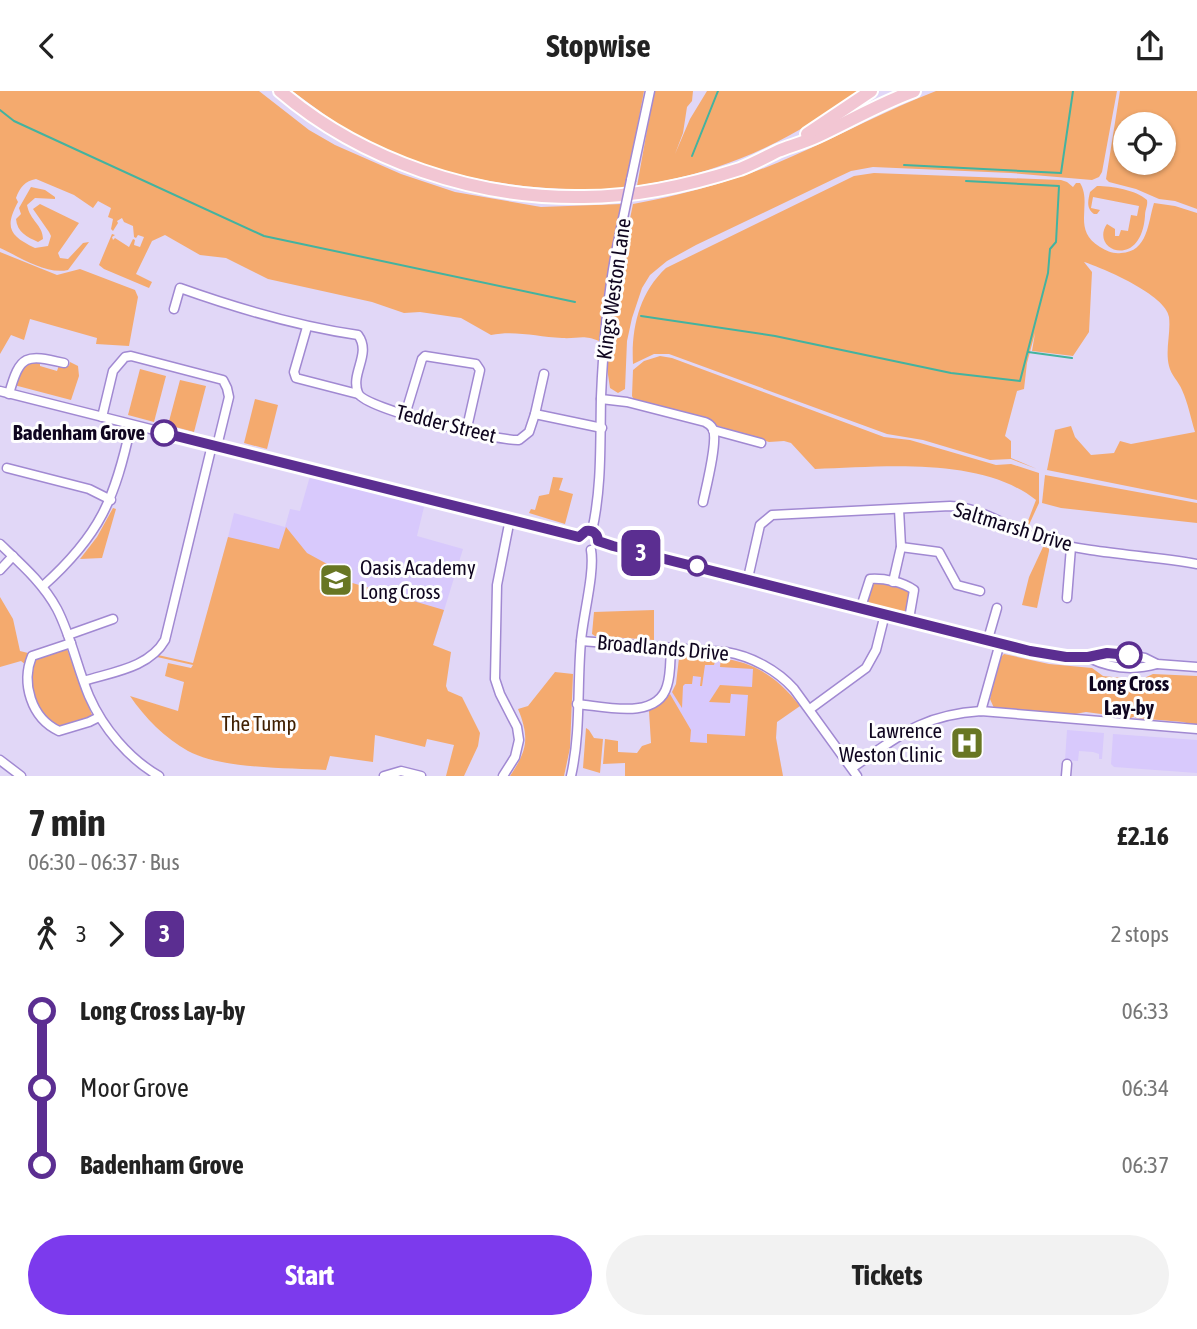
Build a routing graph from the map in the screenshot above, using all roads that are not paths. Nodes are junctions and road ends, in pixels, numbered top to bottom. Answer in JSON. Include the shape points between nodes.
{"nodes":[{"id":1,"x":280,"y":91,"type":"edge"},
{"id":2,"x":650,"y":91,"type":"edge"},
{"id":3,"x":871,"y":91,"type":"edge"},
{"id":4,"x":914,"y":91,"type":"edge"},
{"id":5,"x":782,"y":150,"type":"junction"},
{"id":6,"x":174,"y":309,"type":"dead end"},
{"id":7,"x":307,"y":327,"type":"junction"},
{"id":8,"x":64,"y":363,"type":"dead end"},
{"id":9,"x":544,"y":374,"type":"dead end"},
{"id":10,"x":4,"y":392,"type":"edge"},
{"id":11,"x":358,"y":394,"type":"junction"},
{"id":12,"x":601,"y":399,"type":"junction"},
{"id":13,"x":535,"y":414,"type":"junction"},
{"id":14,"x":405,"y":415,"type":"junction"},
{"id":15,"x":102,"y":417,"type":"junction"},
{"id":16,"x":131,"y":425,"type":"junction"},
{"id":17,"x":601,"y":428,"type":"junction"},
{"id":18,"x":713,"y":430,"type":"junction"},
{"id":19,"x":466,"y":432,"type":"junction"},
{"id":20,"x":761,"y":443,"type":"dead end"},
{"id":21,"x":214,"y":446,"type":"junction"},
{"id":22,"x":7,"y":468,"type":"dead end"},
{"id":23,"x":111,"y":500,"type":"junction"},
{"id":24,"x":703,"y":502,"type":"dead end"},
{"id":25,"x":899,"y":509,"type":"junction"},
{"id":26,"x":510,"y":519,"type":"junction"},
{"id":27,"x":592,"y":531,"type":"junction"},
{"id":28,"x":598,"y":541,"type":"junction"},
{"id":29,"x":0,"y":544,"type":"edge"},
{"id":30,"x":583,"y":545,"type":"junction"},
{"id":31,"x":901,"y":547,"type":"junction"},
{"id":32,"x":1071,"y":547,"type":"junction"},
{"id":33,"x":13,"y":556,"type":"junction"},
{"id":34,"x":1197,"y":564,"type":"edge"},
{"id":35,"x":0,"y":570,"type":"edge"},
{"id":36,"x":748,"y":578,"type":"junction"},
{"id":37,"x":970,"y":578,"type":"dead end"},
{"id":38,"x":893,"y":582,"type":"junction"},
{"id":39,"x":43,"y":586,"type":"junction"},
{"id":40,"x":968,"y":589,"type":"junction"},
{"id":41,"x":980,"y":591,"type":"dead end"},
{"id":42,"x":1066,"y":598,"type":"dead end"},
{"id":43,"x":861,"y":607,"type":"junction"},
{"id":44,"x":998,"y":611,"type":"dead end"},
{"id":45,"x":885,"y":614,"type":"junction"},
{"id":46,"x":113,"y":619,"type":"dead end"},
{"id":47,"x":909,"y":619,"type":"junction"},
{"id":48,"x":69,"y":639,"type":"junction"},
{"id":49,"x":988,"y":639,"type":"junction"},
{"id":50,"x":581,"y":641,"type":"junction"},
{"id":51,"x":1000,"y":643,"type":"junction"},
{"id":52,"x":671,"y":647,"type":"junction"},
{"id":53,"x":1088,"y":657,"type":"junction"},
{"id":54,"x":1157,"y":664,"type":"junction"},
{"id":55,"x":1197,"y":667,"type":"edge"},
{"id":56,"x":84,"y":681,"type":"junction"},
{"id":57,"x":577,"y":705,"type":"junction"},
{"id":58,"x":810,"y":709,"type":"junction"},
{"id":59,"x":981,"y":711,"type":"junction"},
{"id":60,"x":99,"y":717,"type":"junction"},
{"id":61,"x":1197,"y":729,"type":"edge"},
{"id":62,"x":0,"y":760,"type":"edge"},
{"id":63,"x":1067,"y":764,"type":"dead end"},
{"id":64,"x":855,"y":772,"type":"edge"},
{"id":65,"x":21,"y":776,"type":"edge"},
{"id":66,"x":159,"y":776,"type":"edge"},
{"id":67,"x":384,"y":776,"type":"edge"},
{"id":68,"x":421,"y":776,"type":"edge"},
{"id":69,"x":503,"y":776,"type":"edge"},
{"id":70,"x":571,"y":776,"type":"edge"},
{"id":71,"x":1066,"y":776,"type":"edge"}],
"edges":[{"from":1,"to":5,"type":"highway","via":[[331,128],[380,153],[431,174],[509,192],[583,197],[640,193],[707,179]]},
{"from":2,"to":12,"type":"street","name":"Kings Weston Lane","bridge":true,"via":[[615,253],[604,329]]},
{"from":3,"to":5,"type":"highway"},
{"from":4,"to":5,"type":"highway"},
{"from":6,"to":7,"type":"street","via":[[180,288]]},
{"from":7,"to":11,"type":"street","via":[[358,335],[364,348]]},
{"from":7,"to":11,"type":"street","name":"Tedder Street","via":[[296,378]]},
{"from":8,"to":10,"type":"street","via":[[29,358],[18,367]]},
{"from":9,"to":13,"type":"street"},
{"from":10,"to":15,"type":"street"},
{"from":11,"to":14,"type":"street","name":"Tedder Street"},
{"from":12,"to":17,"type":"street","name":"Kings Weston Lane"},
{"from":12,"to":18,"type":"street","via":[[705,422]]},
{"from":13,"to":17,"type":"street"},
{"from":13,"to":19,"type":"street","name":"Tedder Street","via":[[529,432],[519,440]]},
{"from":14,"to":19,"type":"street","name":"Tedder Street"},
{"from":14,"to":19,"type":"street","via":[[425,356],[476,364],[480,370]]},
{"from":15,"to":16,"type":"street"},
{"from":15,"to":21,"type":"street","via":[[113,371],[126,356],[194,372],[221,379],[228,389]]},
{"from":16,"to":21,"type":"street"},
{"from":16,"to":23,"type":"street"},
{"from":17,"to":27,"type":"street","name":"Kings Weston Lane"},
{"from":18,"to":20,"type":"street"},
{"from":18,"to":24,"type":"street"},
{"from":21,"to":26,"type":"street"},
{"from":21,"to":56,"type":"street","via":[[158,650],[146,661]]},
{"from":22,"to":23,"type":"street","via":[[89,489]]},
{"from":23,"to":39,"type":"street","via":[[83,546]]},
{"from":25,"to":31,"type":"street"},
{"from":25,"to":32,"type":"street","name":"Saltmarsh Drive","via":[[962,507],[1029,536]]},
{"from":25,"to":36,"type":"street","name":"Saltmarsh Drive","via":[[772,515],[760,525]]},
{"from":26,"to":30,"type":"street"},
{"from":26,"to":69,"type":"street","via":[[497,585],[495,678],[519,740],[516,757]]},
{"from":27,"to":28,"type":"street"},
{"from":27,"to":30,"type":"street","via":[[586,531]]},
{"from":28,"to":30,"type":"street","via":[[596,547]]},
{"from":28,"to":36,"type":"street"},
{"from":29,"to":33,"type":"street"},
{"from":30,"to":50,"type":"street","via":[[591,571]]},
{"from":31,"to":38,"type":"street"},
{"from":31,"to":40,"type":"street","via":[[942,548],[955,582]]},
{"from":32,"to":34,"type":"street","name":"Saltmarsh Drive"},
{"from":32,"to":42,"type":"street"},
{"from":33,"to":35,"type":"street"},
{"from":33,"to":39,"type":"street"},
{"from":36,"to":43,"type":"street"},
{"from":37,"to":40,"type":"street"},
{"from":38,"to":43,"type":"street","via":[[870,579]]},
{"from":38,"to":47,"type":"street","via":[[914,590]]},
{"from":39,"to":48,"type":"street"},
{"from":40,"to":41,"type":"street"},
{"from":43,"to":45,"type":"street"},
{"from":44,"to":49,"type":"street"},
{"from":45,"to":47,"type":"street"},
{"from":45,"to":58,"type":"street","via":[[875,653],[866,668]]},
{"from":46,"to":48,"type":"street"},
{"from":47,"to":49,"type":"street"},
{"from":48,"to":56,"type":"street"},
{"from":48,"to":60,"type":"street","via":[[32,656],[26,677],[36,710],[59,731]]},
{"from":49,"to":51,"type":"street"},
{"from":50,"to":52,"type":"street","name":"Broadlands Drive"},
{"from":50,"to":57,"type":"street"},
{"from":51,"to":53,"type":"street"},
{"from":51,"to":59,"type":"street"},
{"from":52,"to":57,"type":"street","via":[[667,689],[653,704],[634,709]]},
{"from":52,"to":58,"type":"street","name":"Broadlands Drive","via":[[749,658],[783,678]]},
{"from":53,"to":54,"type":"street","via":[[1107,653],[1139,656]]},
{"from":53,"to":54,"type":"street","via":[[1108,667],[1138,669]]},
{"from":54,"to":55,"type":"street"},
{"from":56,"to":60,"type":"street"},
{"from":57,"to":70,"type":"street"},
{"from":58,"to":64,"type":"street","name":"Broadlands Drive"},
{"from":59,"to":61,"type":"street"},
{"from":59,"to":64,"type":"street","via":[[927,720]]},
{"from":60,"to":66,"type":"street","via":[[128,751]]},
{"from":62,"to":65,"type":"street"},
{"from":63,"to":71,"type":"street"},
{"from":67,"to":68,"type":"street","via":[[401,771]]}]}
